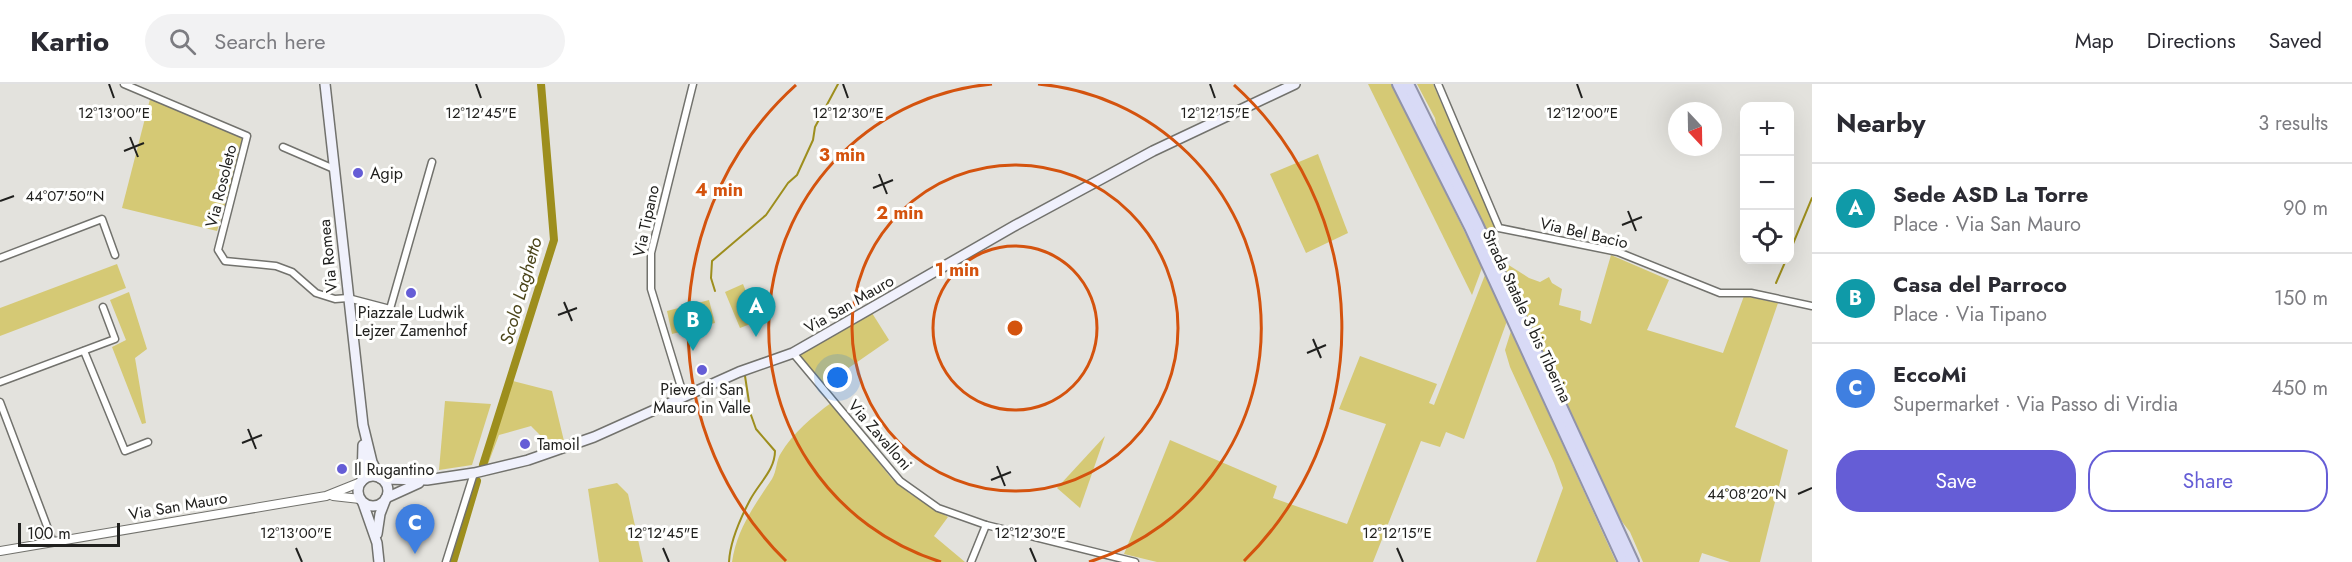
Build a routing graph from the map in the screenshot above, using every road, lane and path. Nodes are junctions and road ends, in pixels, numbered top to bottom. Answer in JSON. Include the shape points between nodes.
{"nodes":[{"id":1,"x":124,"y":84,"type":"edge"},
{"id":2,"x":325,"y":84,"type":"edge"},
{"id":3,"x":693,"y":84,"type":"edge"},
{"id":4,"x":1295,"y":84,"type":"edge"},
{"id":5,"x":1398,"y":84,"type":"edge"},
{"id":6,"x":1408,"y":84,"type":"edge"},
{"id":7,"x":1438,"y":84,"type":"edge"},
{"id":8,"x":283,"y":147,"type":"dead end"},
{"id":9,"x":432,"y":162,"type":"dead end"},
{"id":10,"x":334,"y":169,"type":"junction"},
{"id":11,"x":1473,"y":225,"type":"junction"},
{"id":12,"x":116,"y":255,"type":"dead end"},
{"id":13,"x":0,"y":258,"type":"edge"},
{"id":14,"x":348,"y":298,"type":"junction"},
{"id":15,"x":1812,"y":306,"type":"edge"},
{"id":16,"x":103,"y":307,"type":"dead end"},
{"id":17,"x":1527,"y":340,"type":"junction"},
{"id":18,"x":84,"y":351,"type":"junction"},
{"id":19,"x":793,"y":353,"type":"junction"},
{"id":20,"x":0,"y":382,"type":"edge"},
{"id":21,"x":684,"y":397,"type":"junction"},
{"id":22,"x":0,"y":402,"type":"edge"},
{"id":23,"x":363,"y":424,"type":"junction"},
{"id":24,"x":148,"y":442,"type":"dead end"},
{"id":25,"x":474,"y":473,"type":"junction"},
{"id":26,"x":381,"y":478,"type":"junction"},
{"id":27,"x":427,"y":480,"type":"junction"},
{"id":28,"x":361,"y":482,"type":"junction"},
{"id":29,"x":326,"y":496,"type":"junction"},
{"id":30,"x":386,"y":499,"type":"junction"},
{"id":31,"x":361,"y":501,"type":"junction"},
{"id":32,"x":986,"y":525,"type":"junction"},
{"id":33,"x":53,"y":542,"type":"junction"},
{"id":34,"x":376,"y":543,"type":"junction"},
{"id":35,"x":0,"y":551,"type":"edge"},
{"id":36,"x":379,"y":562,"type":"edge"},
{"id":37,"x":446,"y":562,"type":"edge"},
{"id":38,"x":971,"y":562,"type":"edge"},
{"id":39,"x":1135,"y":562,"type":"edge"},
{"id":40,"x":1624,"y":562,"type":"edge"},
{"id":41,"x":1633,"y":562,"type":"edge"}],
"edges":[{"from":1,"to":14,"type":"street","name":"Via Rosoleto","via":[[247,136],[218,250],[225,261],[276,266],[291,272],[316,293]]},
{"from":2,"to":10,"type":"main road","name":"Via Romea"},
{"from":3,"to":21,"type":"street","name":"Via Tipano","via":[[651,253],[651,290]]},
{"from":4,"to":19,"type":"main road","name":"Via San Mauro","via":[[1143,156]]},
{"from":5,"to":11,"type":"highway","name":"Strada Statale 3 bis Tiberina"},
{"from":6,"to":11,"type":"highway","name":"Strada Statale 3 bis Tiberina"},
{"from":7,"to":15,"type":"street","name":"Via Bel Bacio","via":[[1499,228],[1618,252],[1720,293],[1751,293]]},
{"from":8,"to":10,"type":"street"},
{"from":9,"to":14,"type":"street","name":"Via Rosoleto","via":[[390,309]]},
{"from":10,"to":14,"type":"main road","name":"Via Romea"},
{"from":11,"to":17,"type":"highway","name":"Strada Statale 3 bis Tiberina"},
{"from":12,"to":13,"type":"street","via":[[102,219]]},
{"from":14,"to":23,"type":"main road","name":"Via Romea"},
{"from":16,"to":18,"type":"street","via":[[115,339]]},
{"from":17,"to":40,"type":"highway","name":"Strada Statale 3 bis Tiberina"},
{"from":17,"to":41,"type":"highway","name":"Strada Statale 3 bis Tiberina"},
{"from":18,"to":20,"type":"street"},
{"from":18,"to":24,"type":"street","via":[[125,451]]},
{"from":19,"to":21,"type":"main road","name":"Via San Mauro"},
{"from":19,"to":32,"type":"street","name":"Via Zavalloni","via":[[900,481],[938,508]]},
{"from":21,"to":25,"type":"main road","name":"Via San Mauro","via":[[594,437],[528,460]]},
{"from":22,"to":33,"type":"street"},
{"from":23,"to":26,"type":"main road","name":"Via Romea","via":[[372,462]]},
{"from":23,"to":28,"type":"main road","name":"Via Romea"},
{"from":25,"to":27,"type":"main road","name":"Via San Mauro"},
{"from":25,"to":37,"type":"street"},
{"from":26,"to":27,"type":"main road","name":"Via San Mauro"},
{"from":26,"to":28,"type":"main road","via":[[370,476]]},
{"from":26,"to":30,"type":"main road","via":[[388,490]]},
{"from":27,"to":30,"type":"main road","name":"Via San Mauro"},
{"from":28,"to":29,"type":"street","name":"Via San Mauro"},
{"from":28,"to":31,"type":"main road"},
{"from":29,"to":31,"type":"street","name":"Via San Mauro"},
{"from":29,"to":33,"type":"street","name":"Via San Mauro"},
{"from":30,"to":31,"type":"main road","via":[[372,506]]},
{"from":30,"to":34,"type":"main road"},
{"from":31,"to":34,"type":"main road"},
{"from":32,"to":38,"type":"street"},
{"from":32,"to":39,"type":"street","name":"Via Zavalloni"},
{"from":33,"to":35,"type":"street","name":"Via San Mauro"},
{"from":34,"to":36,"type":"main road"}]}
